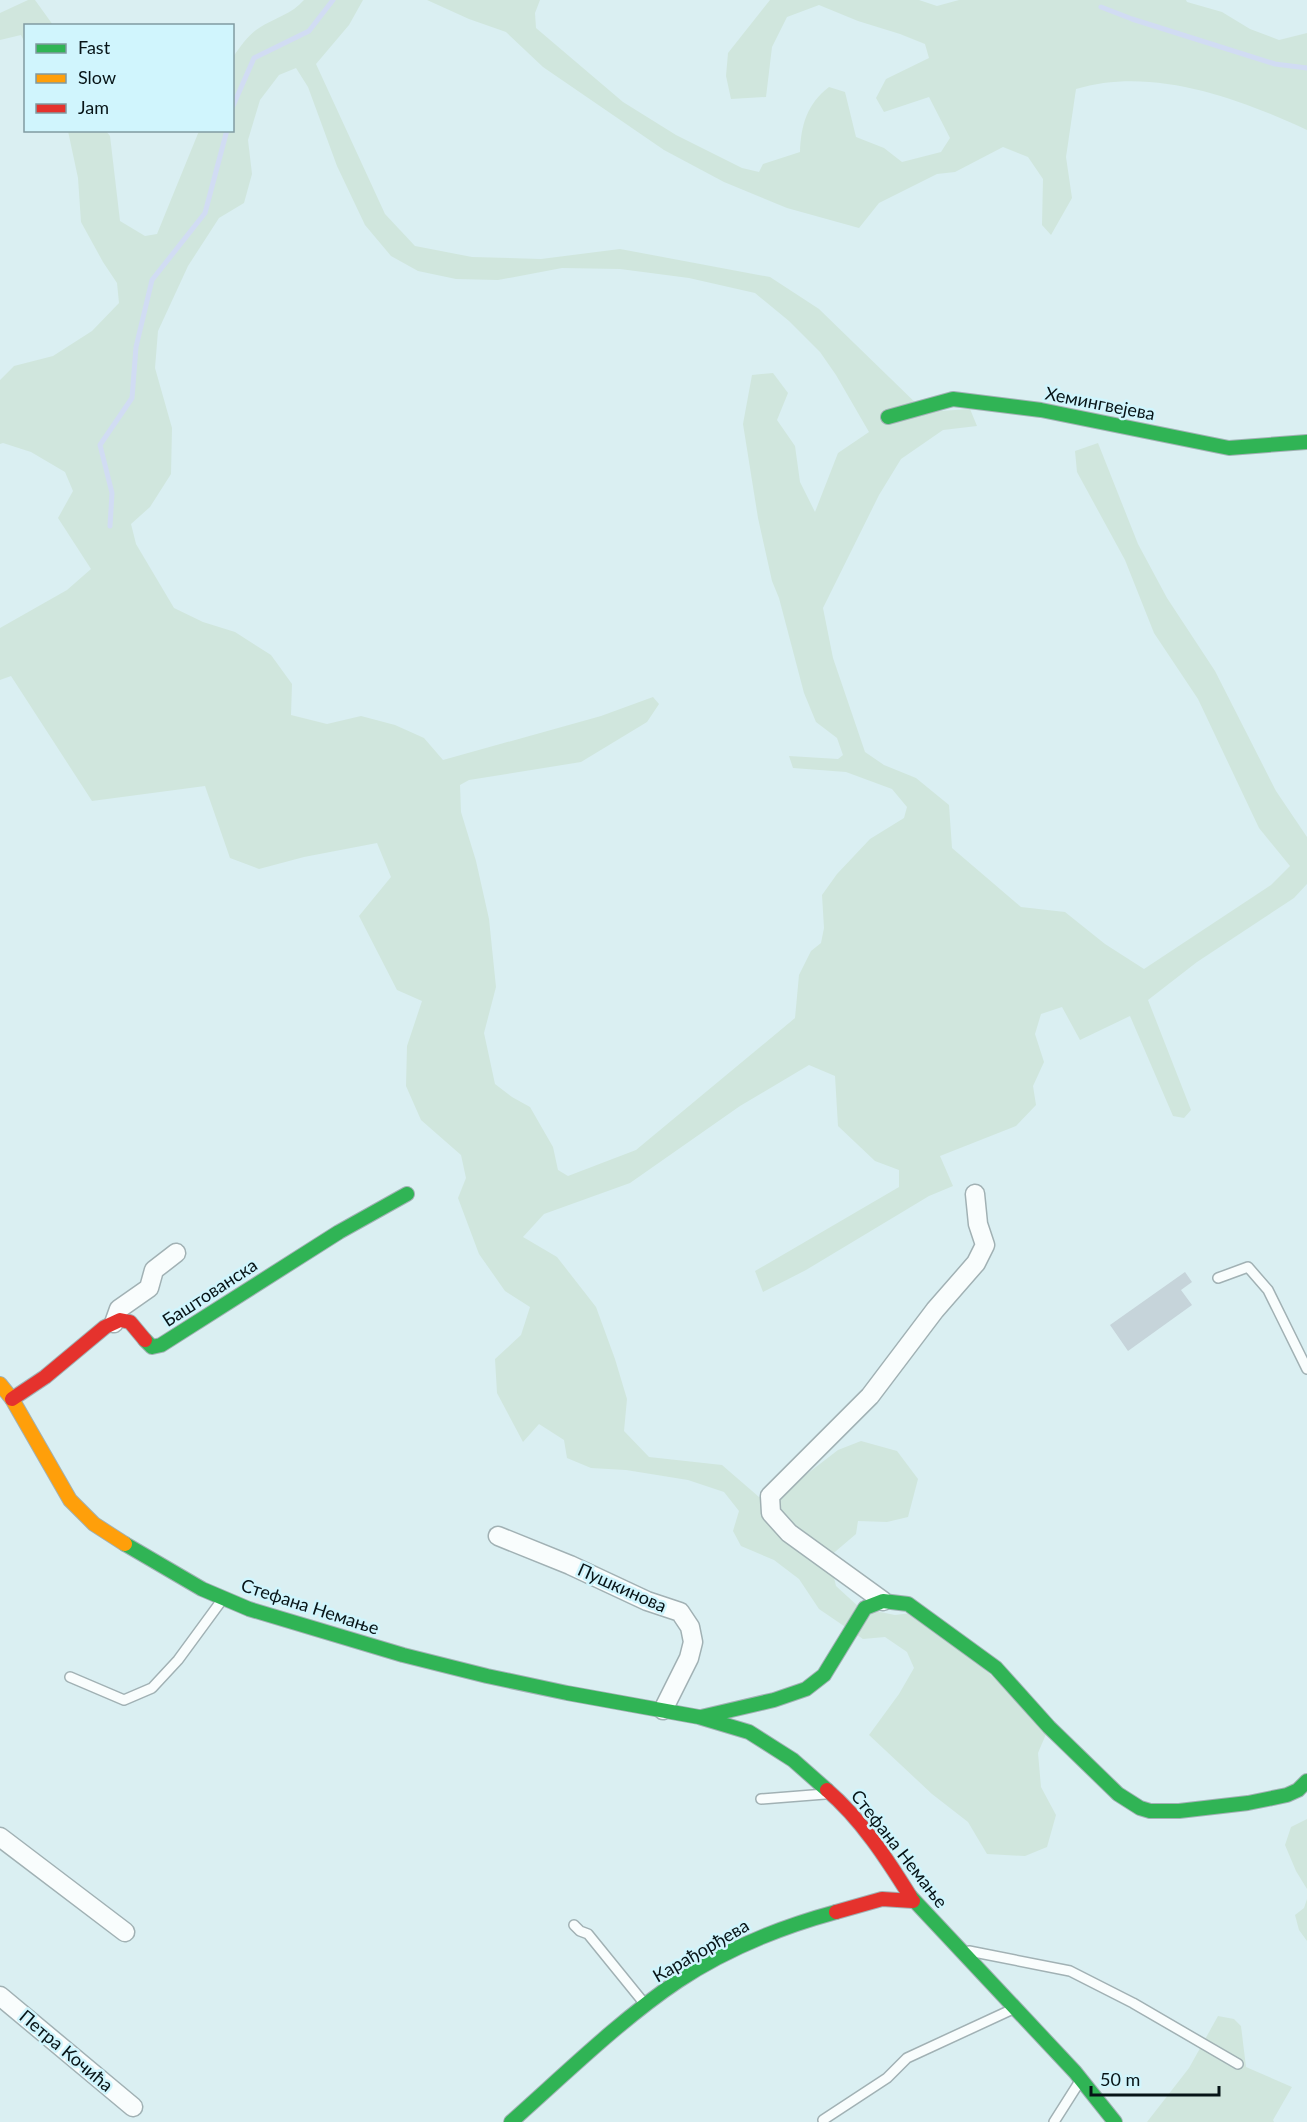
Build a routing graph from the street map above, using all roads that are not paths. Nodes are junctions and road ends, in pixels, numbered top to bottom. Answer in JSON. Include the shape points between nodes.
{"nodes":[{"id":1,"x":888,"y":417,"type":"dead end"},
{"id":2,"x":1307,"y":442,"type":"edge"},
{"id":3,"x":406,"y":1194,"type":"dead end"},
{"id":4,"x":975,"y":1194,"type":"dead end"},
{"id":5,"x":176,"y":1253,"type":"dead end"},
{"id":6,"x":1218,"y":1278,"type":"dead end"},
{"id":7,"x":114,"y":1323,"type":"junction"},
{"id":8,"x":1307,"y":1369,"type":"edge"},
{"id":9,"x":0,"y":1384,"type":"edge"},
{"id":10,"x":12,"y":1399,"type":"junction"},
{"id":11,"x":498,"y":1536,"type":"dead end"},
{"id":12,"x":224,"y":1598,"type":"junction"},
{"id":13,"x":883,"y":1601,"type":"junction"},
{"id":14,"x":70,"y":1677,"type":"dead end"},
{"id":15,"x":663,"y":1710,"type":"junction"},
{"id":16,"x":699,"y":1717,"type":"junction"},
{"id":17,"x":1307,"y":1781,"type":"edge"},
{"id":18,"x":833,"y":1793,"type":"junction"},
{"id":19,"x":761,"y":1799,"type":"dead end"},
{"id":20,"x":0,"y":1837,"type":"edge"},
{"id":21,"x":913,"y":1901,"type":"junction"},
{"id":22,"x":574,"y":1925,"type":"dead end"},
{"id":23,"x":125,"y":1932,"type":"dead end"},
{"id":24,"x":960,"y":1950,"type":"junction"},
{"id":25,"x":0,"y":1996,"type":"edge"},
{"id":26,"x":645,"y":2005,"type":"junction"},
{"id":27,"x":1015,"y":2008,"type":"junction"},
{"id":28,"x":1238,"y":2064,"type":"dead end"},
{"id":29,"x":1081,"y":2079,"type":"junction"},
{"id":30,"x":133,"y":2107,"type":"dead end"},
{"id":31,"x":823,"y":2120,"type":"dead end"},
{"id":32,"x":511,"y":2122,"type":"edge"},
{"id":33,"x":1054,"y":2122,"type":"edge"},
{"id":34,"x":1115,"y":2122,"type":"edge"}],
"edges":[{"from":1,"to":2,"type":"street","name":"Хемингвејева","via":[[953,399],[1041,410],[1229,448]]},
{"from":3,"to":7,"type":"street","name":"Баштованска","via":[[161,1345],[152,1347],[130,1322]]},
{"from":4,"to":13,"type":"street","via":[[985,1245],[976,1263],[934,1310],[870,1396],[770,1496],[771,1513],[789,1533]]},
{"from":5,"to":7,"type":"street","via":[[154,1270],[149,1287],[119,1309]]},
{"from":6,"to":8,"type":"lane","via":[[1248,1267],[1268,1290]]},
{"from":7,"to":10,"type":"street"},
{"from":9,"to":10,"type":"street","name":"Стефана Немање"},
{"from":10,"to":12,"type":"street","name":"Стефана Немање","via":[[70,1500],[94,1524],[170,1571]]},
{"from":11,"to":15,"type":"street","name":"Пушкинова","via":[[680,1612],[690,1627],[693,1642]]},
{"from":12,"to":14,"type":"lane","via":[[152,1688],[124,1700]]},
{"from":12,"to":15,"type":"street","name":"Стефана Немање","via":[[414,1658]]},
{"from":13,"to":16,"type":"street","name":"Стефана Немање","via":[[865,1608],[824,1675],[806,1689]]},
{"from":13,"to":17,"type":"street","via":[[908,1604],[996,1668],[1114,1791],[1142,1809],[1175,1811],[1276,1799],[1298,1791]]},
{"from":15,"to":16,"type":"street","name":"Стефана Немање"},
{"from":16,"to":18,"type":"street","name":"Стефана Немање","via":[[749,1732],[794,1760]]},
{"from":18,"to":19,"type":"lane"},
{"from":18,"to":21,"type":"street","name":"Стефана Немање","via":[[869,1836]]},
{"from":20,"to":23,"type":"street"},
{"from":21,"to":24,"type":"street","name":"Стефана Немање"},
{"from":21,"to":26,"type":"street","name":"Карађорђева","via":[[882,1899],[757,1938],[679,1980]]},
{"from":22,"to":26,"type":"lane","via":[[588,1934]]},
{"from":24,"to":27,"type":"street","name":"Стефана Немање"},
{"from":24,"to":28,"type":"lane","via":[[1070,1971]]},
{"from":25,"to":30,"type":"street","name":"Петра Кочића"},
{"from":26,"to":32,"type":"street","name":"Карађорђева"},
{"from":27,"to":29,"type":"street","name":"Стефана Немање"},
{"from":27,"to":31,"type":"lane","via":[[907,2058],[887,2078]]},
{"from":29,"to":33,"type":"lane"},
{"from":29,"to":34,"type":"street","name":"Стефана Немање"}]}
